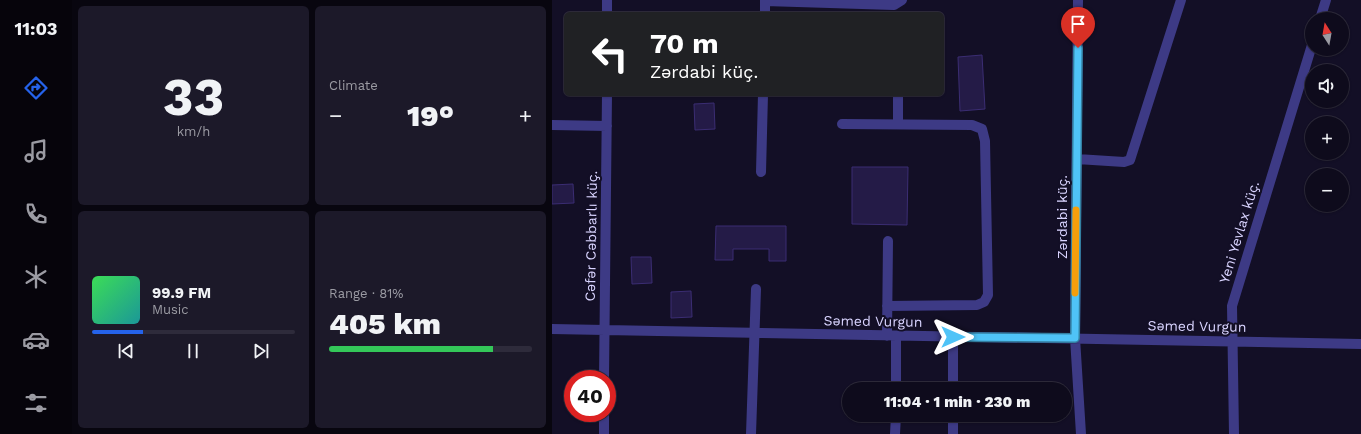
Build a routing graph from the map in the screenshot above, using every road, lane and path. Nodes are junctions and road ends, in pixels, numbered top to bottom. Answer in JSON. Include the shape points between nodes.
{"nodes":[{"id":1,"x":607,"y":0,"type":"edge"},
{"id":2,"x":765,"y":0,"type":"edge"},
{"id":3,"x":902,"y":0,"type":"edge"},
{"id":4,"x":1078,"y":0,"type":"edge"},
{"id":5,"x":1181,"y":0,"type":"edge"},
{"id":6,"x":1326,"y":0,"type":"edge"},
{"id":7,"x":607,"y":12,"type":"edge"},
{"id":8,"x":765,"y":12,"type":"edge"},
{"id":9,"x":1322,"y":12,"type":"edge"},
{"id":10,"x":1308,"y":56,"type":"edge"},
{"id":11,"x":607,"y":96,"type":"edge"},
{"id":12,"x":763,"y":96,"type":"edge"},
{"id":13,"x":898,"y":96,"type":"edge"},
{"id":14,"x":842,"y":124,"type":"dead end"},
{"id":15,"x":898,"y":124,"type":"junction"},
{"id":16,"x":552,"y":125,"type":"edge"},
{"id":17,"x":607,"y":126,"type":"junction"},
{"id":18,"x":1077,"y":159,"type":"junction"},
{"id":19,"x":761,"y":172,"type":"dead end"},
{"id":20,"x":888,"y":241,"type":"dead end"},
{"id":21,"x":756,"y":289,"type":"dead end"},
{"id":22,"x":887,"y":306,"type":"junction"},
{"id":23,"x":552,"y":329,"type":"edge"},
{"id":24,"x":604,"y":330,"type":"junction"},
{"id":25,"x":754,"y":332,"type":"junction"},
{"id":26,"x":891,"y":336,"type":"junction"},
{"id":27,"x":953,"y":337,"type":"junction"},
{"id":28,"x":1075,"y":338,"type":"junction"},
{"id":29,"x":1232,"y":340,"type":"junction"},
{"id":30,"x":1361,"y":344,"type":"edge"},
{"id":31,"x":604,"y":370,"type":"edge"},
{"id":32,"x":895,"y":382,"type":"edge"},
{"id":33,"x":953,"y":382,"type":"edge"},
{"id":34,"x":604,"y":422,"type":"edge"},
{"id":35,"x":896,"y":422,"type":"edge"},
{"id":36,"x":953,"y":422,"type":"edge"},
{"id":37,"x":604,"y":434,"type":"edge"},
{"id":38,"x":751,"y":434,"type":"edge"},
{"id":39,"x":896,"y":434,"type":"edge"},
{"id":40,"x":953,"y":434,"type":"edge"},
{"id":41,"x":1080,"y":434,"type":"edge"},
{"id":42,"x":1234,"y":434,"type":"edge"}],
"edges":[{"from":1,"to":7,"type":"street"},
{"from":2,"to":3,"type":"street","via":[[894,5]]},
{"from":2,"to":8,"type":"street"},
{"from":4,"to":18,"type":"street","name":"Zərdabi küç."},
{"from":5,"to":18,"type":"street","via":[[1130,160],[1124,162]]},
{"from":6,"to":9,"type":"street"},
{"from":10,"to":29,"type":"street","name":"Yeni Yevlax küç.","via":[[1237,286],[1232,306]]},
{"from":11,"to":17,"type":"street","name":"Cəfər Cəbbarlı küç."},
{"from":12,"to":19,"type":"street"},
{"from":13,"to":15,"type":"street"},
{"from":14,"to":15,"type":"street"},
{"from":15,"to":22,"type":"street","via":[[972,125],[982,129],[985,141],[988,295],[984,302],[977,305]]},
{"from":16,"to":17,"type":"street"},
{"from":17,"to":24,"type":"street","name":"Cəfər Cəbbarlı küç."},
{"from":18,"to":28,"type":"street","name":"Zərdabi küç."},
{"from":20,"to":22,"type":"street"},
{"from":21,"to":25,"type":"street"},
{"from":22,"to":26,"type":"street"},
{"from":23,"to":24,"type":"street","name":"Səmed Vurgun"},
{"from":24,"to":25,"type":"street","name":"Səmed Vurgun"},
{"from":24,"to":31,"type":"street","name":"Cəfər Cəbbarlı küç."},
{"from":25,"to":26,"type":"street","name":"Səmed Vurgun"},
{"from":25,"to":38,"type":"street"},
{"from":26,"to":27,"type":"street","name":"Səmed Vurgun"},
{"from":26,"to":32,"type":"street"},
{"from":27,"to":28,"type":"street","name":"Səmed Vurgun"},
{"from":27,"to":33,"type":"street"},
{"from":28,"to":29,"type":"street","name":"Səmed Vurgun"},
{"from":28,"to":41,"type":"street","name":"Zərdabi küç."},
{"from":29,"to":30,"type":"street","name":"Səmed Vurgun"},
{"from":29,"to":42,"type":"street","name":"Yeni Yevlax küç."},
{"from":34,"to":37,"type":"street"},
{"from":35,"to":39,"type":"street"},
{"from":36,"to":40,"type":"street"}]}
